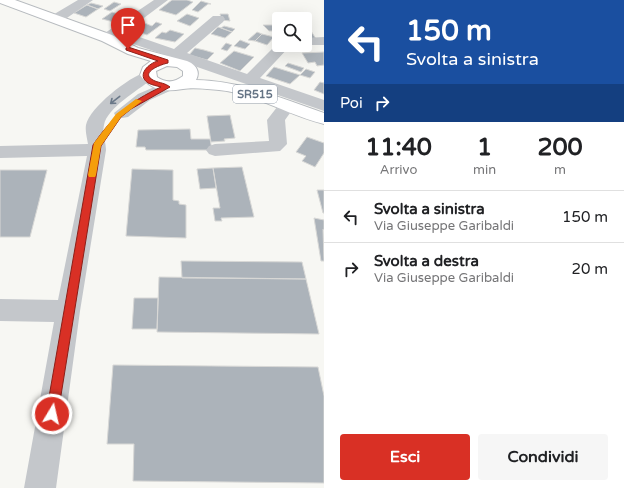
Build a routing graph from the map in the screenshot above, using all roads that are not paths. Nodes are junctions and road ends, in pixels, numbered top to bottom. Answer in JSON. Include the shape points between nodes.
{"nodes":[{"id":1,"x":3,"y":0,"type":"edge"},
{"id":2,"x":87,"y":0,"type":"edge"},
{"id":3,"x":162,"y":0,"type":"edge"},
{"id":4,"x":56,"y":19,"type":"junction"},
{"id":5,"x":218,"y":19,"type":"dead end"},
{"id":6,"x":111,"y":36,"type":"junction"},
{"id":7,"x":324,"y":41,"type":"edge"},
{"id":8,"x":312,"y":42,"type":"edge"},
{"id":9,"x":132,"y":51,"type":"junction"},
{"id":10,"x":277,"y":52,"type":"edge"},
{"id":11,"x":171,"y":59,"type":"junction"},
{"id":12,"x":146,"y":74,"type":"junction"},
{"id":13,"x":179,"y":80,"type":"junction"},
{"id":14,"x":247,"y":80,"type":"junction"},
{"id":15,"x":324,"y":97,"type":"edge"},
{"id":16,"x":296,"y":102,"type":"junction"},
{"id":17,"x":324,"y":106,"type":"edge"},
{"id":18,"x":324,"y":111,"type":"edge"},
{"id":19,"x":324,"y":119,"type":"edge"},
{"id":20,"x":97,"y":148,"type":"junction"},
{"id":21,"x":215,"y":150,"type":"dead end"},
{"id":22,"x":0,"y":152,"type":"edge"},
{"id":23,"x":0,"y":310,"type":"edge"},
{"id":24,"x":68,"y":311,"type":"junction"},
{"id":25,"x":40,"y":488,"type":"edge"}],
"edges":[{"from":1,"to":4,"type":"main road","number":"SR515"},
{"from":2,"to":4,"type":"street"},
{"from":3,"to":6,"type":"street"},
{"from":4,"to":6,"type":"main road","number":"SR515"},
{"from":5,"to":11,"type":"street"},
{"from":6,"to":9,"type":"main road","number":"SR515"},
{"from":6,"to":11,"type":"street"},
{"from":7,"to":8,"type":"street"},
{"from":9,"to":11,"type":"main road","number":"SR515"},
{"from":9,"to":12,"type":"main road","number":"SR515","via":[[144,64]]},
{"from":10,"to":14,"type":"street"},
{"from":11,"to":12,"type":"main road","via":[[150,67]]},
{"from":11,"to":13,"type":"main road","number":"SR515","via":[[183,65]]},
{"from":11,"to":14,"type":"street"},
{"from":12,"to":13,"type":"main road","number":"SR515","via":[[157,85]]},
{"from":12,"to":20,"type":"street","one_way":true,"via":[[99,117],[95,130]]},
{"from":13,"to":14,"type":"main road","number":"SR515"},
{"from":13,"to":16,"type":"main road","number":"SR515","via":[[228,87]]},
{"from":13,"to":20,"type":"street","via":[[129,107],[119,116]]},
{"from":14,"to":16,"type":"main road","number":"SR515"},
{"from":15,"to":16,"type":"street","via":[[307,92]]},
{"from":16,"to":17,"type":"street"},
{"from":16,"to":18,"type":"main road","number":"SR515"},
{"from":16,"to":19,"type":"main road","number":"SR515"},
{"from":16,"to":21,"type":"street","via":[[276,120],[279,139],[274,147]]},
{"from":20,"to":22,"type":"street"},
{"from":20,"to":24,"type":"street"},
{"from":23,"to":24,"type":"street"},
{"from":24,"to":25,"type":"street"}]}
